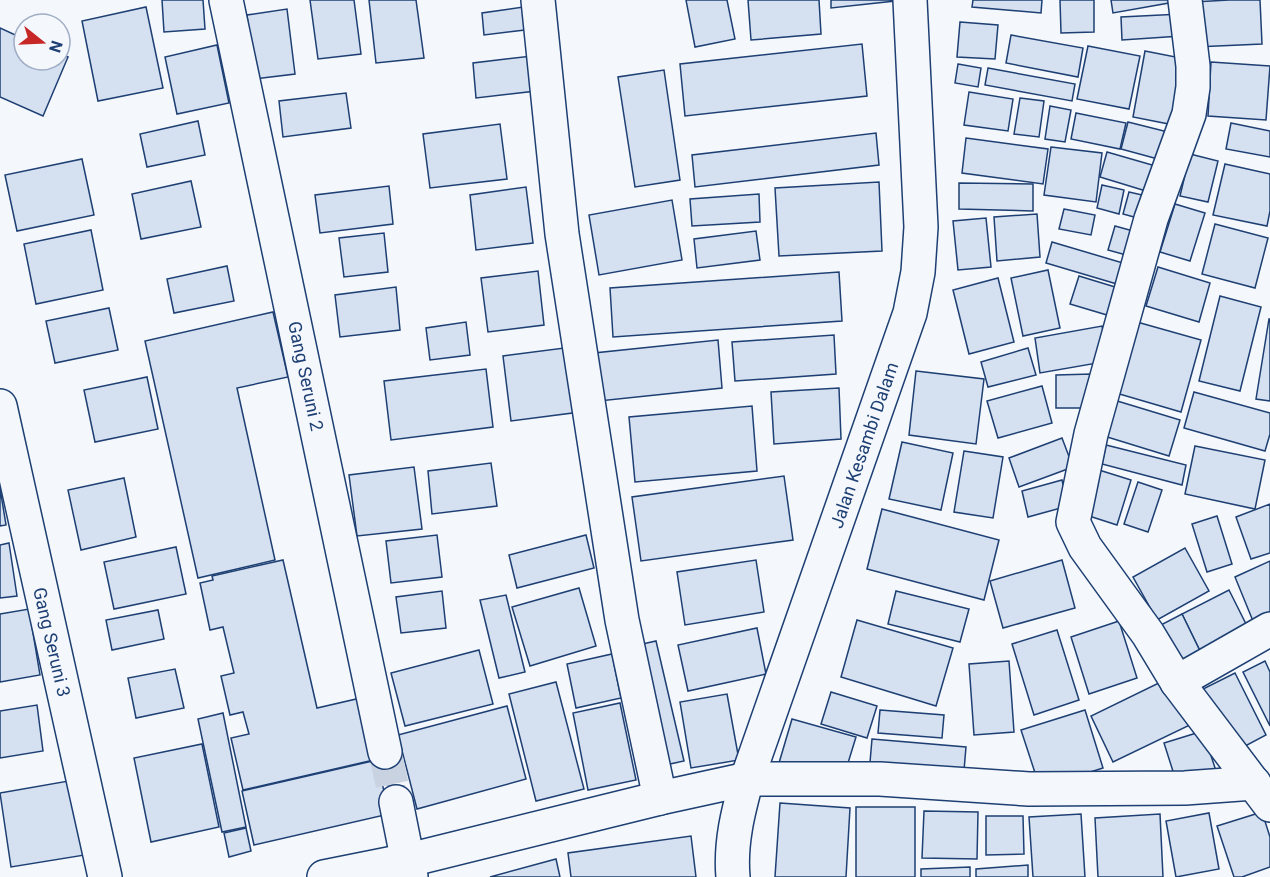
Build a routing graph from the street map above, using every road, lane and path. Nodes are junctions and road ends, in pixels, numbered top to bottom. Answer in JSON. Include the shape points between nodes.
{"nodes":[{"id":1,"x":225,"y":0,"type":"edge"},
{"id":2,"x":537,"y":0,"type":"edge"},
{"id":3,"x":910,"y":0,"type":"edge"},
{"id":4,"x":1185,"y":0,"type":"edge"},
{"id":5,"x":0,"y":406,"type":"edge"},
{"id":6,"x":1270,"y":629,"type":"edge"},
{"id":7,"x":1177,"y":682,"type":"junction"},
{"id":8,"x":385,"y":752,"type":"tunnel mouth"},
{"id":9,"x":747,"y":779,"type":"junction"},
{"id":10,"x":1262,"y":794,"type":"edge"},
{"id":11,"x":660,"y":798,"type":"junction"},
{"id":12,"x":396,"y":802,"type":"tunnel mouth"},
{"id":13,"x":410,"y":869,"type":"edge"},
{"id":14,"x":105,"y":877,"type":"edge"},
{"id":15,"x":324,"y":877,"type":"edge"},
{"id":16,"x":733,"y":877,"type":"edge"}],
"edges":[{"from":1,"to":8,"type":"street","name":"Gang Seruni 2"},
{"from":2,"to":11,"type":"street","via":[[562,234],[622,620]]},
{"from":3,"to":9,"type":"street","name":"Jalan Kesambi Dalam","via":[[921,227],[910,313]]},
{"from":4,"to":7,"type":"street","via":[[1193,66],[1189,114],[1144,241],[1091,434],[1073,522],[1085,547],[1148,634]]},
{"from":5,"to":14,"type":"street","name":"Gang Seruni 3"},
{"from":6,"to":7,"type":"street"},
{"from":7,"to":10,"type":"street"},
{"from":9,"to":10,"type":"street","via":[[880,779],[1029,789],[1185,788]]},
{"from":9,"to":11,"type":"street"},
{"from":9,"to":16,"type":"street","name":"Jalan Kesambi Dalam","via":[[735,823]]},
{"from":11,"to":13,"type":"street"},
{"from":12,"to":13,"type":"street"},
{"from":13,"to":15,"type":"street"}]}
